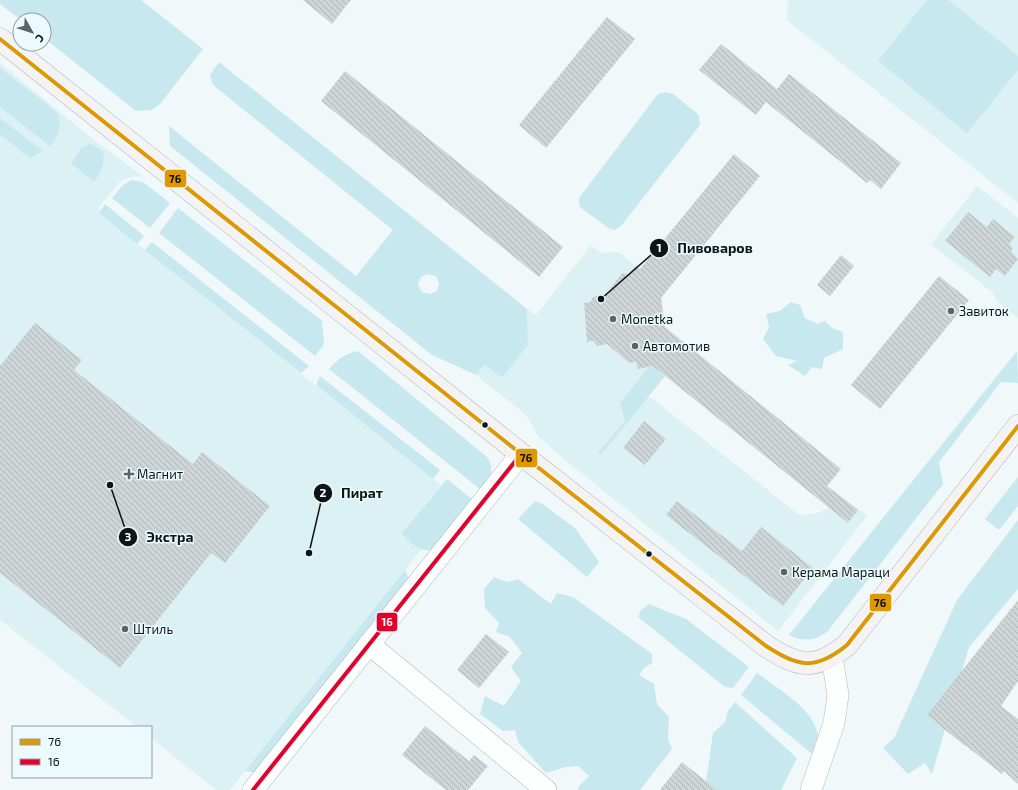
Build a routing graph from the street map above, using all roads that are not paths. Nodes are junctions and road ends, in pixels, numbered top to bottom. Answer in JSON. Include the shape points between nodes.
{"nodes":[{"id":1,"x":0,"y":39,"type":"edge"},
{"id":2,"x":1018,"y":426,"type":"edge"},
{"id":3,"x":521,"y":454,"type":"junction"},
{"id":4,"x":370,"y":644,"type":"junction"},
{"id":5,"x":832,"y":657,"type":"junction"},
{"id":6,"x":253,"y":790,"type":"edge"},
{"id":7,"x":546,"y":790,"type":"edge"},
{"id":8,"x":811,"y":790,"type":"edge"}],
"edges":[{"from":1,"to":3,"type":"main road"},
{"from":2,"to":5,"type":"main road","via":[[847,645]]},
{"from":3,"to":4,"type":"street"},
{"from":3,"to":5,"type":"main road","via":[[775,652],[795,661],[813,665]]},
{"from":4,"to":6,"type":"street"},
{"from":4,"to":7,"type":"street"},
{"from":5,"to":8,"type":"street","via":[[838,696],[834,723]]}]}
